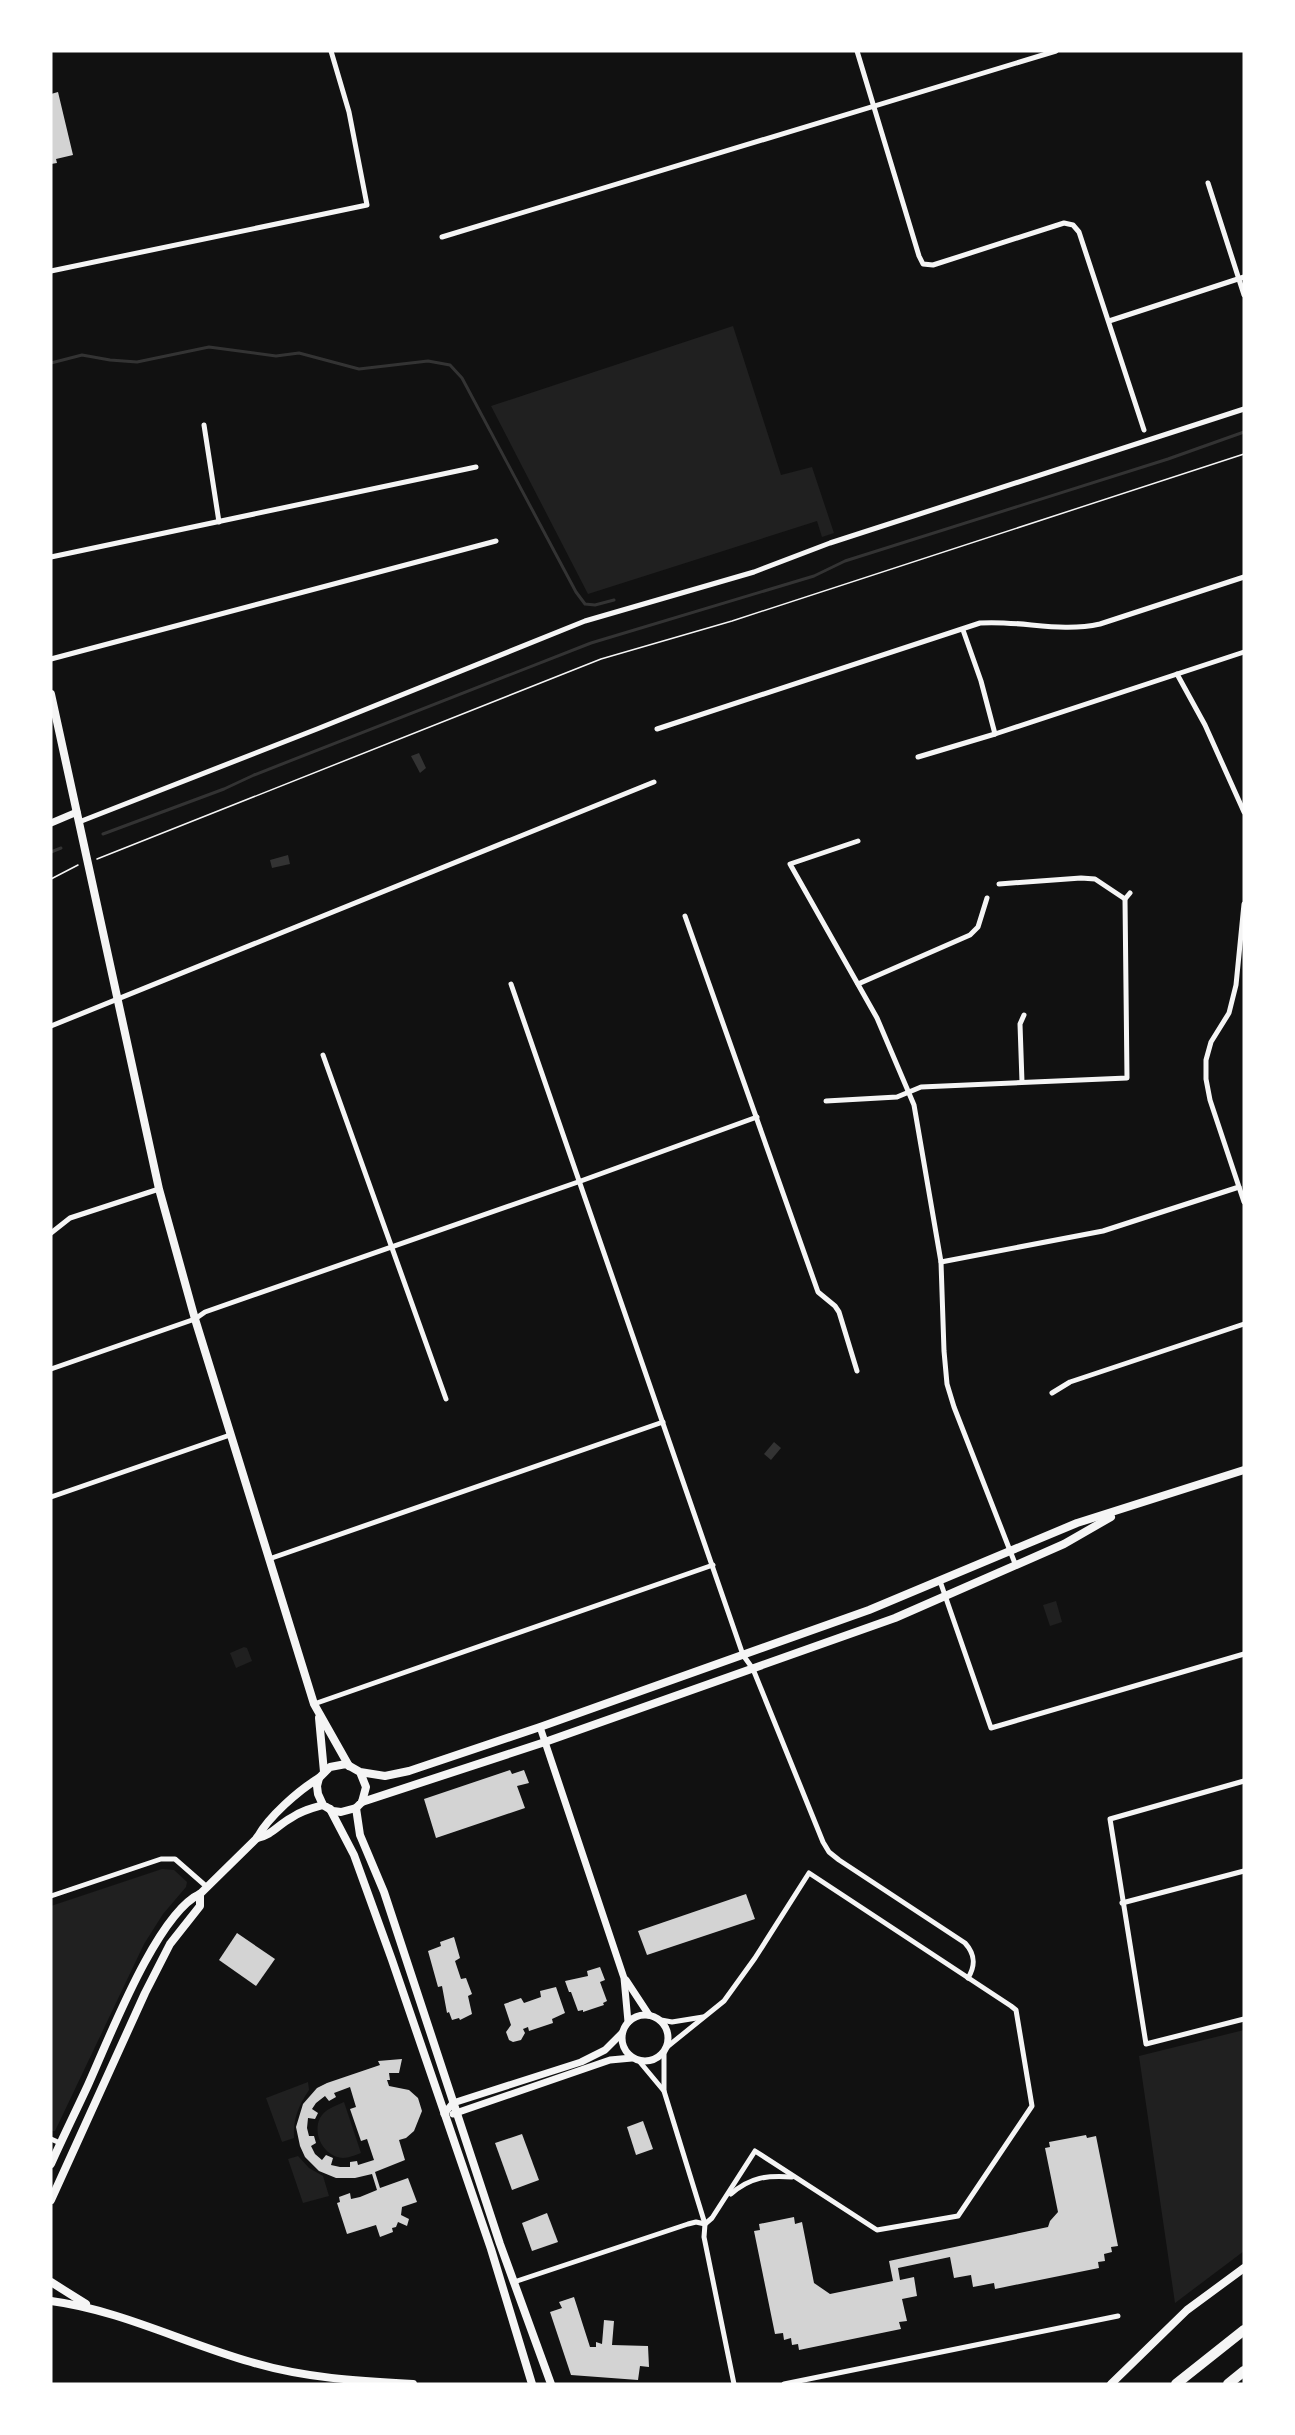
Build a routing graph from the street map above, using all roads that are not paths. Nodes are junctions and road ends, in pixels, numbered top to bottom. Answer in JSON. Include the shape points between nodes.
{"nodes":[{"id":1,"x":331,"y":51,"type":"edge"},
{"id":2,"x":857,"y":51,"type":"edge"},
{"id":3,"x":1056,"y":51,"type":"edge"},
{"id":4,"x":874,"y":107,"type":"junction"},
{"id":5,"x":1208,"y":183,"type":"dead end"},
{"id":6,"x":442,"y":237,"type":"dead end"},
{"id":7,"x":51,"y":271,"type":"edge"},
{"id":8,"x":1242,"y":278,"type":"edge"},
{"id":9,"x":1244,"y":294,"type":"edge"},
{"id":10,"x":1109,"y":321,"type":"junction"},
{"id":11,"x":1244,"y":409,"type":"edge"},
{"id":12,"x":204,"y":425,"type":"dead end"},
{"id":13,"x":1144,"y":430,"type":"dead end"},
{"id":14,"x":476,"y":467,"type":"dead end"},
{"id":15,"x":219,"y":522,"type":"junction"},
{"id":16,"x":496,"y":541,"type":"dead end"},
{"id":17,"x":51,"y":557,"type":"edge"},
{"id":18,"x":1244,"y":577,"type":"edge"},
{"id":19,"x":963,"y":630,"type":"junction"},
{"id":20,"x":1244,"y":652,"type":"edge"},
{"id":21,"x":51,"y":659,"type":"edge"},
{"id":22,"x":1177,"y":674,"type":"junction"},
{"id":23,"x":51,"y":694,"type":"edge"},
{"id":24,"x":657,"y":729,"type":"dead end"},
{"id":25,"x":995,"y":734,"type":"junction"},
{"id":26,"x":918,"y":757,"type":"dead end"},
{"id":27,"x":654,"y":782,"type":"dead end"},
{"id":28,"x":77,"y":812,"type":"junction"},
{"id":29,"x":1244,"y":812,"type":"edge"},
{"id":30,"x":79,"y":822,"type":"junction"},
{"id":31,"x":51,"y":823,"type":"edge"},
{"id":32,"x":858,"y":841,"type":"dead end"},
{"id":33,"x":999,"y":884,"type":"dead end"},
{"id":34,"x":1130,"y":893,"type":"dead end"},
{"id":35,"x":987,"y":898,"type":"dead end"},
{"id":36,"x":1125,"y":899,"type":"junction"},
{"id":37,"x":1244,"y":904,"type":"edge"},
{"id":38,"x":685,"y":915,"type":"dead end"},
{"id":39,"x":511,"y":984,"type":"dead end"},
{"id":40,"x":858,"y":984,"type":"junction"},
{"id":41,"x":1236,"y":985,"type":"junction"},
{"id":42,"x":1244,"y":985,"type":"edge"},
{"id":43,"x":117,"y":999,"type":"junction"},
{"id":44,"x":1024,"y":1015,"type":"dead end"},
{"id":45,"x":51,"y":1026,"type":"edge"},
{"id":46,"x":323,"y":1055,"type":"dead end"},
{"id":47,"x":1022,"y":1082,"type":"junction"},
{"id":48,"x":909,"y":1091,"type":"junction"},
{"id":49,"x":826,"y":1101,"type":"dead end"},
{"id":50,"x":757,"y":1117,"type":"junction"},
{"id":51,"x":578,"y":1182,"type":"junction"},
{"id":52,"x":1239,"y":1187,"type":"junction"},
{"id":53,"x":159,"y":1189,"type":"junction"},
{"id":54,"x":1244,"y":1202,"type":"edge"},
{"id":55,"x":51,"y":1233,"type":"edge"},
{"id":56,"x":391,"y":1247,"type":"junction"},
{"id":57,"x":941,"y":1262,"type":"junction"},
{"id":58,"x":195,"y":1319,"type":"junction"},
{"id":59,"x":1244,"y":1324,"type":"edge"},
{"id":60,"x":51,"y":1369,"type":"edge"},
{"id":61,"x":857,"y":1371,"type":"dead end"},
{"id":62,"x":1052,"y":1393,"type":"dead end"},
{"id":63,"x":446,"y":1399,"type":"dead end"},
{"id":64,"x":663,"y":1422,"type":"junction"},
{"id":65,"x":230,"y":1435,"type":"junction"},
{"id":66,"x":1244,"y":1470,"type":"edge"},
{"id":67,"x":51,"y":1497,"type":"edge"},
{"id":68,"x":1120,"y":1511,"type":"junction"},
{"id":69,"x":1010,"y":1552,"type":"junction"},
{"id":70,"x":268,"y":1559,"type":"junction"},
{"id":71,"x":713,"y":1565,"type":"junction"},
{"id":72,"x":1016,"y":1566,"type":"junction"},
{"id":73,"x":940,"y":1581,"type":"junction"},
{"id":74,"x":946,"y":1597,"type":"junction"},
{"id":75,"x":1244,"y":1654,"type":"edge"},
{"id":76,"x":743,"y":1655,"type":"junction"},
{"id":77,"x":753,"y":1669,"type":"junction"},
{"id":78,"x":314,"y":1704,"type":"junction"},
{"id":79,"x":318,"y":1713,"type":"junction"},
{"id":80,"x":540,"y":1727,"type":"junction"},
{"id":81,"x":545,"y":1742,"type":"junction"},
{"id":82,"x":349,"y":1766,"type":"junction"},
{"id":83,"x":360,"y":1772,"type":"junction"},
{"id":84,"x":322,"y":1775,"type":"junction"},
{"id":85,"x":1244,"y":1781,"type":"edge"},
{"id":86,"x":359,"y":1805,"type":"junction"},
{"id":87,"x":327,"y":1807,"type":"junction"},
{"id":88,"x":257,"y":1838,"type":"junction"},
{"id":89,"x":1244,"y":1871,"type":"edge"},
{"id":90,"x":207,"y":1887,"type":"junction"},
{"id":91,"x":200,"y":1894,"type":"junction"},
{"id":92,"x":51,"y":1896,"type":"edge"},
{"id":93,"x":1122,"y":1903,"type":"junction"},
{"id":94,"x":624,"y":1978,"type":"junction"},
{"id":95,"x":968,"y":1978,"type":"junction"},
{"id":96,"x":650,"y":2015,"type":"junction"},
{"id":97,"x":705,"y":2017,"type":"junction"},
{"id":98,"x":1244,"y":2019,"type":"edge"},
{"id":99,"x":661,"y":2020,"type":"junction"},
{"id":100,"x":628,"y":2022,"type":"junction"},
{"id":101,"x":622,"y":2033,"type":"junction"},
{"id":102,"x":665,"y":2050,"type":"junction"},
{"id":103,"x":636,"y":2059,"type":"junction"},
{"id":104,"x":664,"y":2091,"type":"junction"},
{"id":105,"x":453,"y":2103,"type":"junction"},
{"id":106,"x":444,"y":2114,"type":"junction"},
{"id":107,"x":457,"y":2114,"type":"junction"},
{"id":108,"x":51,"y":2139,"type":"edge"},
{"id":109,"x":60,"y":2143,"type":"junction"},
{"id":110,"x":51,"y":2164,"type":"edge"},
{"id":111,"x":795,"y":2177,"type":"junction"},
{"id":112,"x":725,"y":2199,"type":"junction"},
{"id":113,"x":51,"y":2200,"type":"edge"},
{"id":114,"x":705,"y":2224,"type":"junction"},
{"id":115,"x":1244,"y":2268,"type":"edge"},
{"id":116,"x":51,"y":2282,"type":"edge"},
{"id":117,"x":514,"y":2282,"type":"junction"},
{"id":118,"x":51,"y":2301,"type":"edge"},
{"id":119,"x":90,"y":2307,"type":"junction"},
{"id":120,"x":1118,"y":2316,"type":"dead end"},
{"id":121,"x":1244,"y":2330,"type":"edge"},
{"id":122,"x":1244,"y":2371,"type":"edge"},
{"id":123,"x":413,"y":2384,"type":"edge"},
{"id":124,"x":532,"y":2384,"type":"edge"},
{"id":125,"x":551,"y":2384,"type":"edge"},
{"id":126,"x":734,"y":2384,"type":"edge"},
{"id":127,"x":784,"y":2384,"type":"edge"},
{"id":128,"x":1112,"y":2384,"type":"edge"},
{"id":129,"x":1176,"y":2384,"type":"edge"},
{"id":130,"x":1228,"y":2384,"type":"edge"}],
"edges":[{"from":1,"to":7,"type":"street","via":[[349,112],[367,205]]},
{"from":2,"to":4,"type":"street"},
{"from":3,"to":4,"type":"street"},
{"from":4,"to":6,"type":"street"},
{"from":4,"to":10,"type":"street","via":[[923,264],[933,266],[1064,223],[1073,225],[1079,232]]},
{"from":5,"to":8,"type":"street"},
{"from":8,"to":9,"type":"street"},
{"from":8,"to":10,"type":"street"},
{"from":10,"to":13,"type":"street"},
{"from":11,"to":30,"type":"street","via":[[830,543],[754,572],[585,621]]},
{"from":12,"to":15,"type":"street"},
{"from":14,"to":15,"type":"street"},
{"from":15,"to":17,"type":"street"},
{"from":16,"to":21,"type":"street"},
{"from":18,"to":19,"type":"street","via":[[1078,629],[1002,621]]},
{"from":19,"to":24,"type":"street"},
{"from":19,"to":25,"type":"street"},
{"from":20,"to":22,"type":"street"},
{"from":22,"to":25,"type":"street"},
{"from":22,"to":29,"type":"street","via":[[1209,733]]},
{"from":23,"to":28,"type":"main road"},
{"from":25,"to":26,"type":"street"},
{"from":27,"to":43,"type":"street"},
{"from":28,"to":30,"type":"main road"},
{"from":28,"to":31,"type":"street"},
{"from":30,"to":43,"type":"main road"},
{"from":32,"to":40,"type":"street","via":[[790,864]]},
{"from":33,"to":36,"type":"street","via":[[1095,879]]},
{"from":34,"to":36,"type":"street"},
{"from":35,"to":40,"type":"street","via":[[978,927],[970,935]]},
{"from":36,"to":47,"type":"street","via":[[1127,1078]]},
{"from":37,"to":41,"type":"street"},
{"from":38,"to":50,"type":"street"},
{"from":39,"to":51,"type":"street"},
{"from":40,"to":48,"type":"street"},
{"from":41,"to":42,"type":"street"},
{"from":41,"to":52,"type":"street","via":[[1229,1013],[1211,1042],[1206,1079]]},
{"from":43,"to":45,"type":"street"},
{"from":43,"to":53,"type":"main road"},
{"from":44,"to":47,"type":"street","via":[[1020,1023]]},
{"from":46,"to":56,"type":"street"},
{"from":47,"to":48,"type":"street","via":[[921,1086]]},
{"from":48,"to":49,"type":"street","via":[[897,1097]]},
{"from":48,"to":57,"type":"street"},
{"from":50,"to":51,"type":"street"},
{"from":50,"to":61,"type":"street","via":[[818,1292],[839,1312]]},
{"from":51,"to":56,"type":"street"},
{"from":51,"to":64,"type":"street"},
{"from":52,"to":54,"type":"street"},
{"from":52,"to":57,"type":"street","via":[[1103,1232]]},
{"from":53,"to":55,"type":"street","via":[[69,1218]]},
{"from":53,"to":58,"type":"main road"},
{"from":56,"to":58,"type":"street","via":[[205,1312]]},
{"from":56,"to":63,"type":"street"},
{"from":57,"to":69,"type":"street","via":[[947,1384]]},
{"from":58,"to":60,"type":"street"},
{"from":58,"to":65,"type":"main road"},
{"from":59,"to":62,"type":"street","via":[[1070,1382]]},
{"from":64,"to":70,"type":"street"},
{"from":64,"to":71,"type":"street"},
{"from":65,"to":67,"type":"street"},
{"from":65,"to":70,"type":"main road"},
{"from":66,"to":68,"type":"main road"},
{"from":68,"to":69,"type":"main road","via":[[1077,1523]]},
{"from":68,"to":72,"type":"main road","via":[[1082,1535]]},
{"from":69,"to":72,"type":"street"},
{"from":69,"to":73,"type":"main road"},
{"from":70,"to":78,"type":"main road"},
{"from":71,"to":76,"type":"street"},
{"from":71,"to":78,"type":"street"},
{"from":72,"to":74,"type":"main road"},
{"from":73,"to":74,"type":"street"},
{"from":73,"to":76,"type":"main road"},
{"from":74,"to":75,"type":"street","via":[[991,1728]]},
{"from":74,"to":77,"type":"main road"},
{"from":76,"to":77,"type":"street"},
{"from":76,"to":80,"type":"main road"},
{"from":77,"to":81,"type":"main road"},
{"from":77,"to":95,"type":"street","via":[[829,1852],[965,1943],[974,1961]]},
{"from":78,"to":79,"type":"main road"},
{"from":79,"to":82,"type":"main road"},
{"from":79,"to":84,"type":"main road"},
{"from":80,"to":81,"type":"street"},
{"from":80,"to":83,"type":"main road","via":[[396,1774]]},
{"from":81,"to":86,"type":"main road"},
{"from":81,"to":94,"type":"street"},
{"from":82,"to":83,"type":"main road"},
{"from":82,"to":84,"type":"main road","via":[[338,1764]]},
{"from":83,"to":86,"type":"main road","via":[[366,1786]]},
{"from":84,"to":87,"type":"main road","via":[[318,1794]]},
{"from":84,"to":88,"type":"main road","via":[[305,1786],[262,1828]]},
{"from":85,"to":93,"type":"street","via":[[1110,1819]]},
{"from":86,"to":87,"type":"main road","via":[[341,1812]]},
{"from":86,"to":105,"type":"main road","via":[[360,1835],[384,1892]]},
{"from":87,"to":88,"type":"main road","via":[[300,1813],[270,1835]]},
{"from":87,"to":106,"type":"main road","via":[[354,1855]]},
{"from":88,"to":90,"type":"main road"},
{"from":89,"to":93,"type":"street"},
{"from":90,"to":91,"type":"main road"},
{"from":90,"to":92,"type":"street","via":[[175,1859],[161,1859]]},
{"from":91,"to":109,"type":"main road","via":[[188,1899],[130,1988]]},
{"from":91,"to":113,"type":"main road","via":[[200,1906],[170,1944],[150,1983]]},
{"from":93,"to":98,"type":"street","via":[[1146,2044]]},
{"from":94,"to":96,"type":"street"},
{"from":94,"to":100,"type":"street"},
{"from":95,"to":97,"type":"street","via":[[809,1873],[743,1975],[724,2001]]},
{"from":95,"to":111,"type":"street","via":[[1016,2010],[1032,2106],[958,2216],[881,2231]]},
{"from":96,"to":99,"type":"street"},
{"from":96,"to":100,"type":"street"},
{"from":97,"to":99,"type":"street"},
{"from":97,"to":102,"type":"street"},
{"from":99,"to":102,"type":"street","via":[[668,2032]]},
{"from":100,"to":101,"type":"street"},
{"from":101,"to":103,"type":"street","via":[[624,2047]]},
{"from":101,"to":105,"type":"street","via":[[605,2050],[581,2062]]},
{"from":102,"to":103,"type":"street","via":[[653,2060]]},
{"from":102,"to":104,"type":"street"},
{"from":103,"to":104,"type":"street"},
{"from":103,"to":107,"type":"street","via":[[610,2060]]},
{"from":104,"to":114,"type":"street"},
{"from":105,"to":106,"type":"street"},
{"from":105,"to":107,"type":"main road"},
{"from":106,"to":107,"type":"street"},
{"from":106,"to":124,"type":"main road"},
{"from":107,"to":117,"type":"main road"},
{"from":108,"to":109,"type":"street"},
{"from":109,"to":110,"type":"main road"},
{"from":111,"to":112,"type":"street","via":[[774,2175],[751,2180]]},
{"from":111,"to":112,"type":"street","via":[[755,2151]]},
{"from":112,"to":114,"type":"street"},
{"from":114,"to":117,"type":"street","via":[[687,2224]]},
{"from":114,"to":126,"type":"street","via":[[704,2237]]},
{"from":115,"to":128,"type":"main road","via":[[1187,2310]]},
{"from":116,"to":119,"type":"main road"},
{"from":117,"to":125,"type":"main road"},
{"from":118,"to":119,"type":"main road"},
{"from":119,"to":123,"type":"main road","via":[[275,2369],[353,2381]]},
{"from":120,"to":127,"type":"street"},
{"from":121,"to":129,"type":"highway"},
{"from":122,"to":130,"type":"highway"}]}
